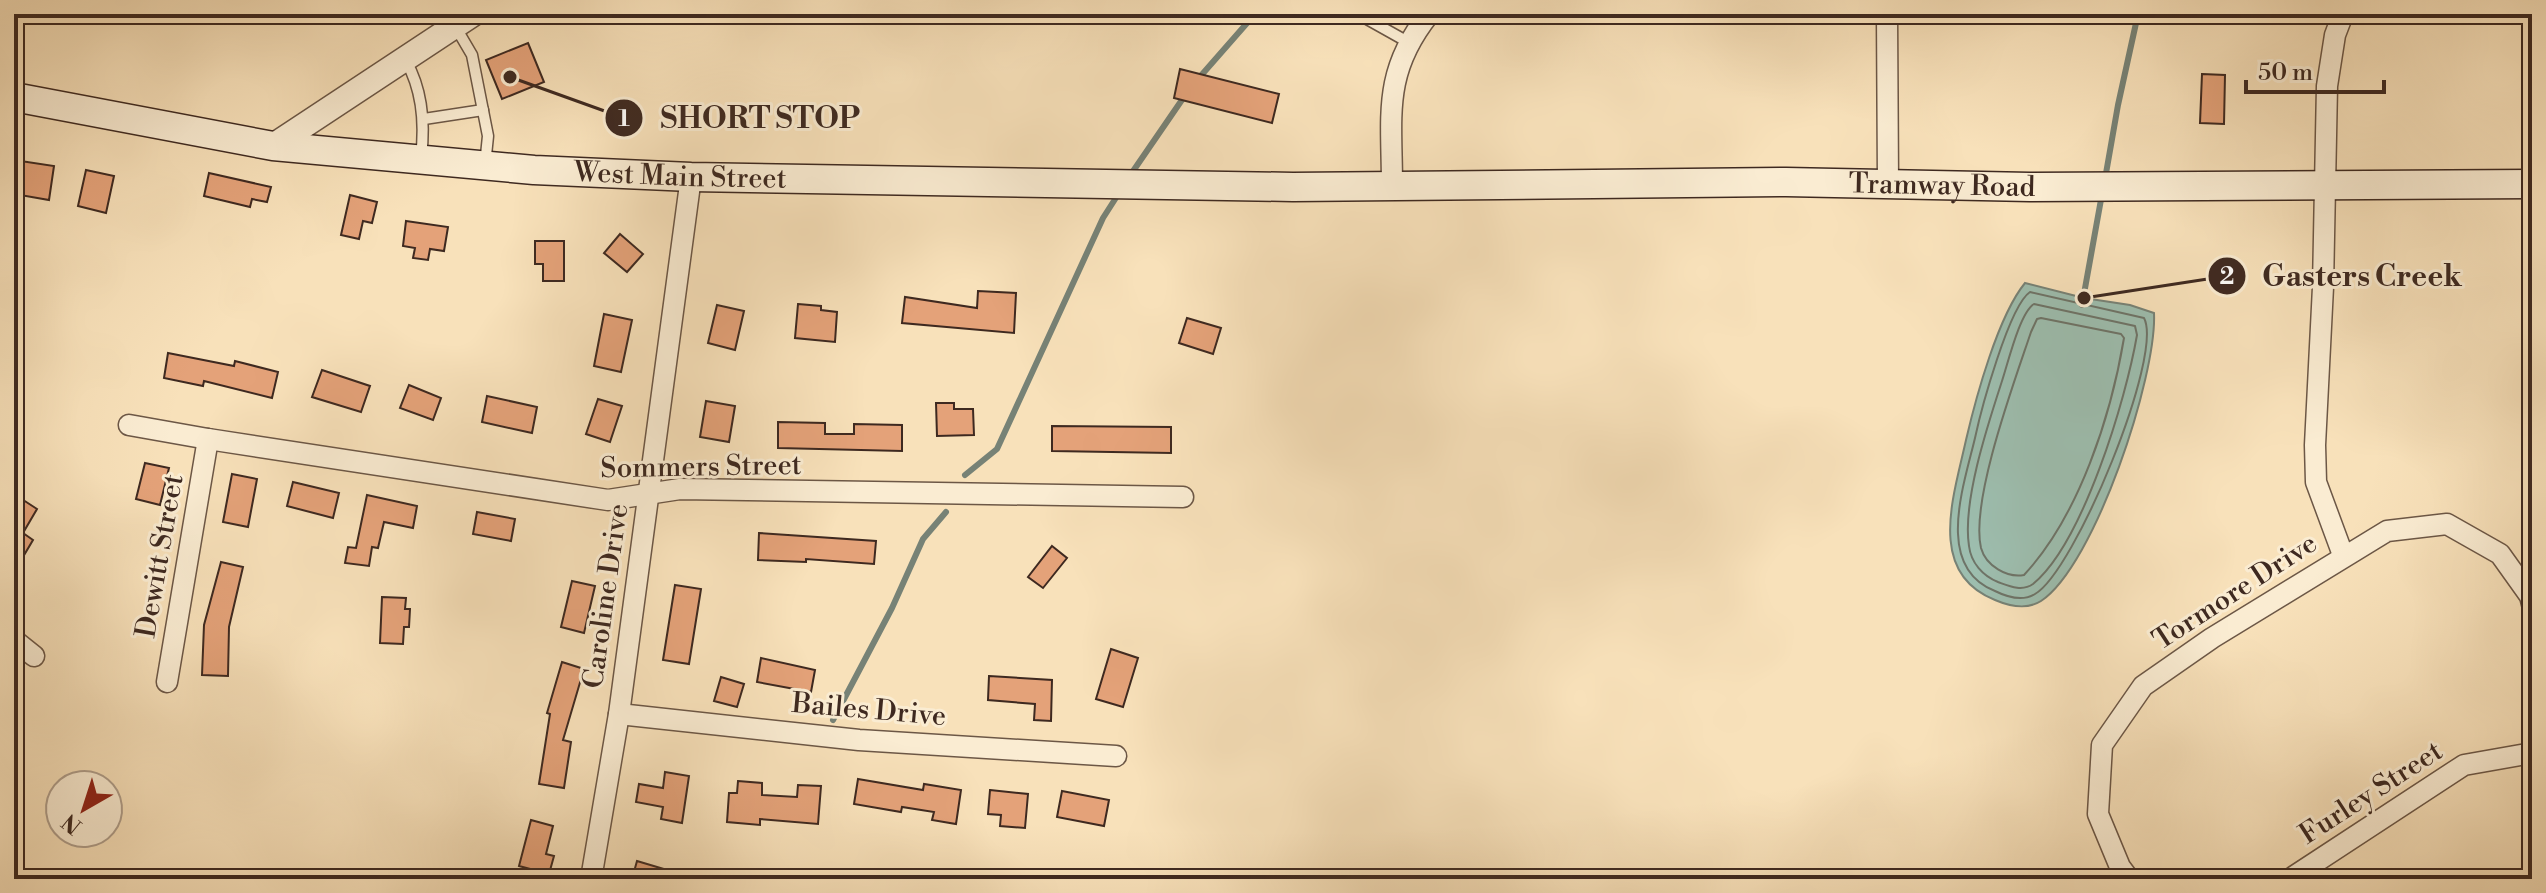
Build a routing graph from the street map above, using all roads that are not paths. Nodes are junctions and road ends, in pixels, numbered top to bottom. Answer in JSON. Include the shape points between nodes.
{"nodes":[{"id":1,"x":1358,"y":14,"type":"edge"},
{"id":2,"x":1429,"y":14,"type":"edge"},
{"id":3,"x":1887,"y":14,"type":"edge"},
{"id":4,"x":2343,"y":14,"type":"edge"},
{"id":5,"x":464,"y":20,"type":"edge"},
{"id":6,"x":1408,"y":42,"type":"junction"},
{"id":7,"x":405,"y":59,"type":"junction"},
{"id":8,"x":14,"y":97,"type":"edge"},
{"id":9,"x":483,"y":110,"type":"junction"},
{"id":10,"x":424,"y":119,"type":"junction"},
{"id":11,"x":273,"y":146,"type":"junction"},
{"id":12,"x":421,"y":159,"type":"junction"},
{"id":13,"x":485,"y":165,"type":"junction"},
{"id":14,"x":691,"y":177,"type":"junction"},
{"id":15,"x":1888,"y":184,"type":"junction"},
{"id":16,"x":2532,"y":184,"type":"edge"},
{"id":17,"x":1353,"y":186,"type":"joint"},
{"id":18,"x":1392,"y":186,"type":"junction"},
{"id":19,"x":2326,"y":186,"type":"junction"},
{"id":20,"x":129,"y":425,"type":"dead end"},
{"id":21,"x":208,"y":439,"type":"junction"},
{"id":22,"x":649,"y":494,"type":"junction"},
{"id":23,"x":1183,"y":497,"type":"dead end"},
{"id":24,"x":2343,"y":555,"type":"junction"},
{"id":25,"x":2532,"y":604,"type":"edge"},
{"id":26,"x":14,"y":640,"type":"edge"},
{"id":27,"x":34,"y":656,"type":"dead end"},
{"id":28,"x":167,"y":682,"type":"dead end"},
{"id":29,"x":619,"y":714,"type":"junction"},
{"id":30,"x":2532,"y":753,"type":"edge"},
{"id":31,"x":1116,"y":756,"type":"dead end"},
{"id":32,"x":591,"y":879,"type":"edge"},
{"id":33,"x":2129,"y":879,"type":"edge"},
{"id":34,"x":2290,"y":879,"type":"edge"}],
"edges":[{"from":1,"to":6,"type":"lane"},
{"from":2,"to":6,"type":"street"},
{"from":3,"to":15,"type":"street"},
{"from":4,"to":19,"type":"street","via":[[2327,86]]},
{"from":5,"to":7,"type":"street"},
{"from":5,"to":9,"type":"lane"},
{"from":6,"to":18,"type":"street","via":[[1392,100]]},
{"from":7,"to":10,"type":"lane"},
{"from":7,"to":11,"type":"street"},
{"from":8,"to":11,"type":"main road","name":"West Main Street"},
{"from":9,"to":10,"type":"lane"},
{"from":9,"to":13,"type":"lane","via":[[488,136]]},
{"from":10,"to":12,"type":"lane"},
{"from":11,"to":12,"type":"main road","name":"West Main Street"},
{"from":12,"to":13,"type":"main road","name":"West Main Street"},
{"from":13,"to":14,"type":"main road","name":"West Main Street"},
{"from":14,"to":17,"type":"main road","name":"West Main Street"},
{"from":14,"to":22,"type":"street","name":"Caroline Drive"},
{"from":15,"to":18,"type":"main road","name":"Tramway Road"},
{"from":15,"to":19,"type":"main road","name":"Tramway Road"},
{"from":16,"to":19,"type":"main road","name":"Tramway Road"},
{"from":17,"to":18,"type":"main road","name":"Tramway Road"},
{"from":19,"to":24,"type":"street","via":[[2316,482]]},
{"from":20,"to":21,"type":"street","name":"Sommers Street"},
{"from":21,"to":22,"type":"street","name":"Sommers Street","via":[[608,500]]},
{"from":21,"to":28,"type":"street","name":"Dewitt Street"},
{"from":22,"to":23,"type":"street","name":"Sommers Street","via":[[680,489]]},
{"from":22,"to":29,"type":"street","name":"Caroline Drive"},
{"from":24,"to":25,"type":"street","name":"Tormore Drive","via":[[2387,531],[2447,524],[2500,554]]},
{"from":24,"to":33,"type":"street","name":"Tormore Drive","via":[[2143,686],[2102,745],[2098,814]]},
{"from":26,"to":27,"type":"street"},
{"from":29,"to":31,"type":"street","name":"Bailes Drive","via":[[859,740]]},
{"from":29,"to":32,"type":"street","name":"Caroline Drive"},
{"from":30,"to":34,"type":"street","name":"Furley Street","via":[[2464,765]]}]}
